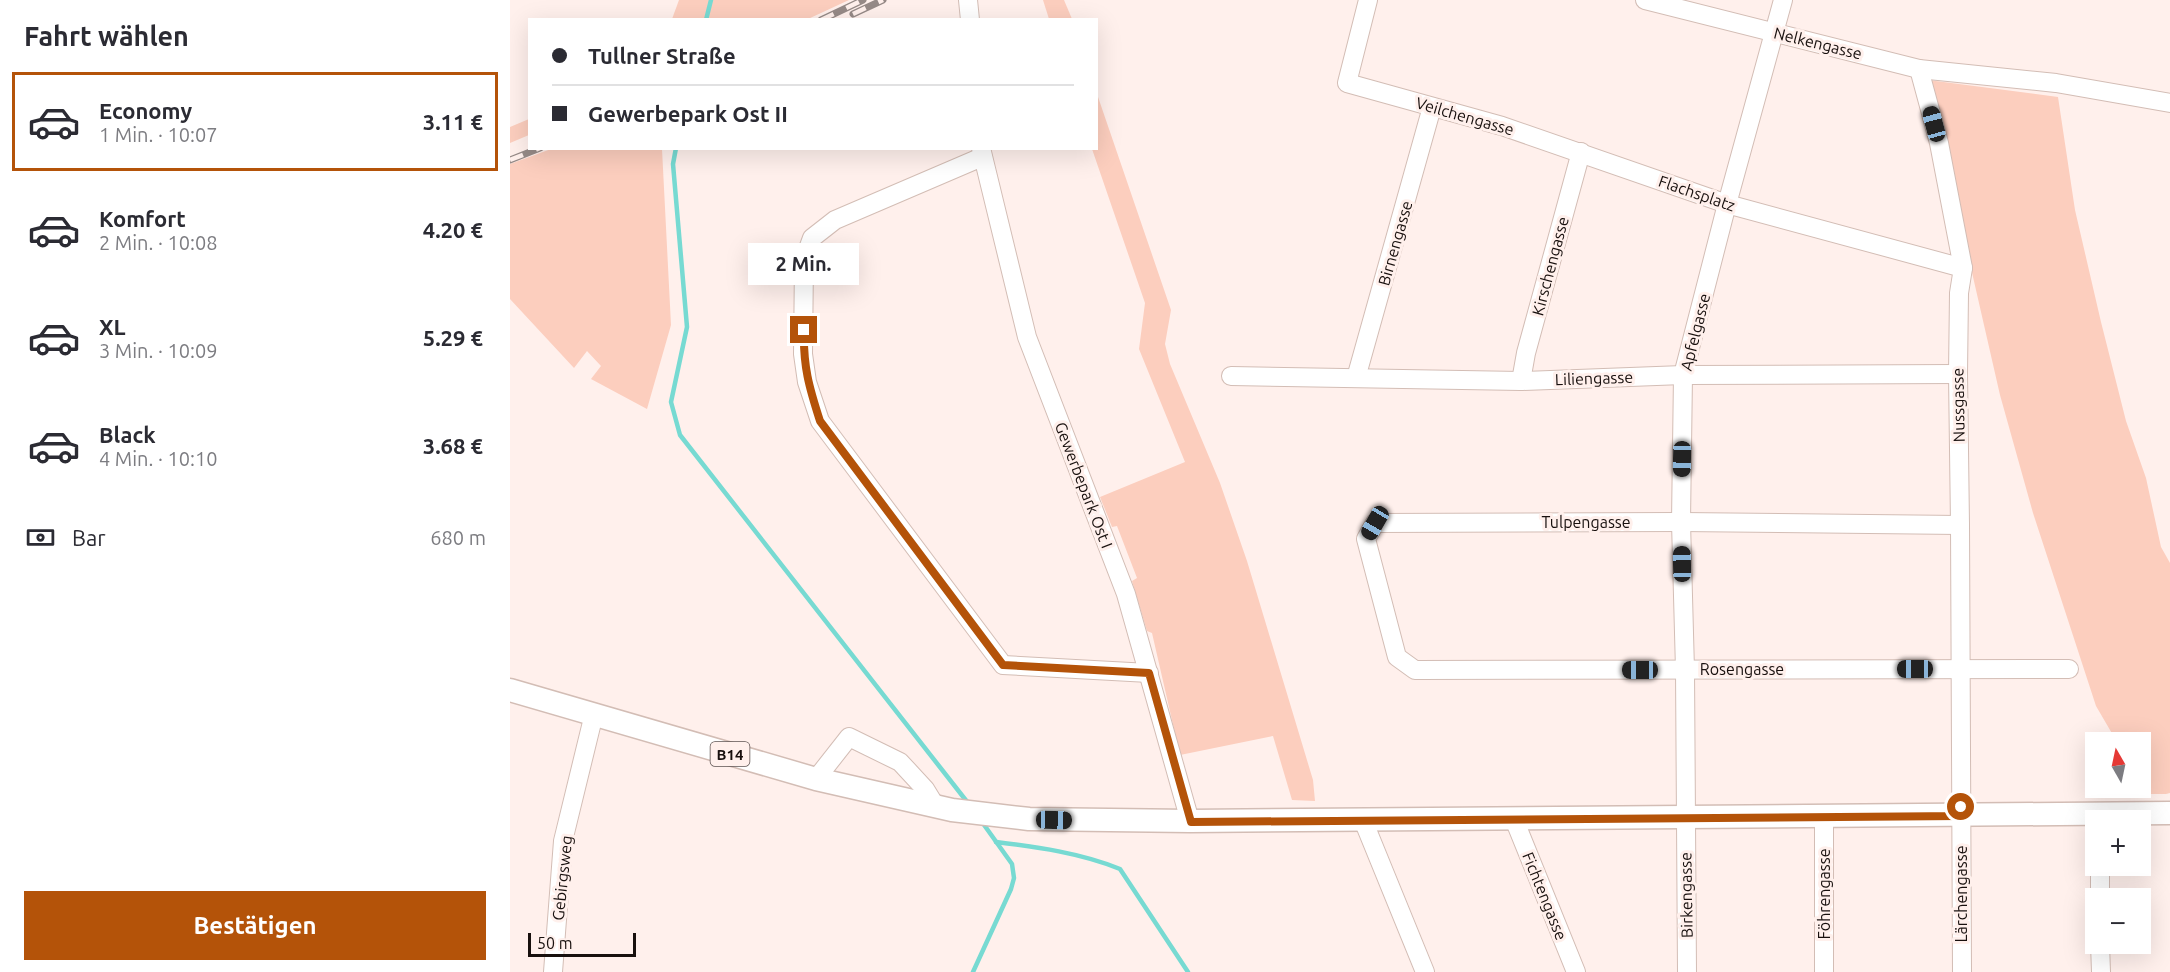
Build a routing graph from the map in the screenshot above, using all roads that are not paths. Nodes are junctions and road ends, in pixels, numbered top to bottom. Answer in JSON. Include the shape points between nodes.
{"nodes":[{"id":1,"x":968,"y":0,"type":"edge"},
{"id":2,"x":1368,"y":0,"type":"edge"},
{"id":3,"x":1645,"y":0,"type":"edge"},
{"id":4,"x":1783,"y":0,"type":"edge"},
{"id":5,"x":970,"y":18,"type":"edge"},
{"id":6,"x":1774,"y":32,"type":"junction"},
{"id":7,"x":1919,"y":69,"type":"junction"},
{"id":8,"x":2170,"y":102,"type":"edge"},
{"id":9,"x":1432,"y":107,"type":"junction"},
{"id":10,"x":1581,"y":152,"type":"junction"},
{"id":11,"x":982,"y":153,"type":"edge"},
{"id":12,"x":1727,"y":204,"type":"junction"},
{"id":13,"x":1963,"y":268,"type":"junction"},
{"id":14,"x":1958,"y":374,"type":"junction"},
{"id":15,"x":1683,"y":375,"type":"junction"},
{"id":16,"x":1231,"y":376,"type":"dead end"},
{"id":17,"x":1356,"y":378,"type":"junction"},
{"id":18,"x":1521,"y":381,"type":"junction"},
{"id":19,"x":1681,"y":522,"type":"junction"},
{"id":20,"x":1960,"y":525,"type":"junction"},
{"id":21,"x":1961,"y":668,"type":"junction"},
{"id":22,"x":2069,"y":669,"type":"dead end"},
{"id":23,"x":1415,"y":670,"type":"joint"},
{"id":24,"x":1685,"y":670,"type":"junction"},
{"id":25,"x":1149,"y":673,"type":"junction"},
{"id":26,"x":510,"y":690,"type":"edge"},
{"id":27,"x":594,"y":714,"type":"junction"},
{"id":28,"x":1962,"y":746,"type":"joint"},
{"id":29,"x":816,"y":778,"type":"junction"},
{"id":30,"x":944,"y":809,"type":"junction"},
{"id":31,"x":2170,"y":813,"type":"edge"},
{"id":32,"x":2151,"y":814,"type":"edge"},
{"id":33,"x":1824,"y":816,"type":"junction"},
{"id":34,"x":1961,"y":816,"type":"junction"},
{"id":35,"x":1685,"y":817,"type":"junction"},
{"id":36,"x":2085,"y":817,"type":"edge"},
{"id":37,"x":1514,"y":819,"type":"junction"},
{"id":38,"x":1363,"y":820,"type":"junction"},
{"id":39,"x":1191,"y":822,"type":"junction"},
{"id":40,"x":2100,"y":954,"type":"edge"},
{"id":41,"x":553,"y":972,"type":"edge"},
{"id":42,"x":1425,"y":972,"type":"edge"},
{"id":43,"x":1576,"y":972,"type":"edge"},
{"id":44,"x":1687,"y":972,"type":"edge"},
{"id":45,"x":1824,"y":972,"type":"edge"},
{"id":46,"x":1962,"y":972,"type":"edge"},
{"id":47,"x":2101,"y":972,"type":"edge"}],
"edges":[{"from":1,"to":5,"type":"street"},
{"from":2,"to":9,"type":"street","name":"Veilchengasse","via":[[1347,83]]},
{"from":3,"to":6,"type":"street","name":"Nelkengasse"},
{"from":4,"to":6,"type":"street","name":"Apfelgasse"},
{"from":6,"to":7,"type":"street","name":"Nelkengasse"},
{"from":6,"to":12,"type":"street","name":"Apfelgasse"},
{"from":7,"to":8,"type":"street","name":"Nelkengasse"},
{"from":7,"to":13,"type":"street","name":"Nussgasse","via":[[1939,143]]},
{"from":9,"to":10,"type":"street","name":"Veilchengasse"},
{"from":9,"to":17,"type":"street","name":"Birnengasse"},
{"from":10,"to":12,"type":"street","name":"Flachsplatz"},
{"from":10,"to":18,"type":"street","name":"Kirschengasse"},
{"from":11,"to":25,"type":"street","name":"Gewerbepark Ost I","via":[[1027,337],[1126,594]]},
{"from":11,"to":25,"type":"street","via":[[835,220],[812,238],[804,260],[803,354],[807,382],[820,421],[1003,665]]},
{"from":12,"to":13,"type":"street","name":"Flachsplatz"},
{"from":12,"to":15,"type":"street","name":"Apfelgasse"},
{"from":13,"to":14,"type":"street","name":"Nussgasse"},
{"from":14,"to":15,"type":"street","name":"Liliengasse"},
{"from":14,"to":20,"type":"street","name":"Nussgasse"},
{"from":15,"to":18,"type":"street","name":"Liliengasse"},
{"from":15,"to":19,"type":"street","name":"Apfelgasse"},
{"from":16,"to":17,"type":"street","name":"Liliengasse"},
{"from":17,"to":18,"type":"street","name":"Liliengasse"},
{"from":19,"to":20,"type":"street","name":"Tulpengasse"},
{"from":19,"to":23,"type":"street","name":"Tulpengasse","via":[[1375,523],[1366,539],[1397,657]]},
{"from":19,"to":24,"type":"street","name":"Apfelgasse"},
{"from":20,"to":21,"type":"street","name":"Nussgasse"},
{"from":21,"to":22,"type":"street","name":"Rosengasse"},
{"from":21,"to":24,"type":"street","name":"Rosengasse"},
{"from":21,"to":28,"type":"street","name":"Nussgasse"},
{"from":23,"to":24,"type":"street","name":"Rosengasse"},
{"from":24,"to":35,"type":"street","name":"Apfelgasse"},
{"from":25,"to":39,"type":"street","name":"Gewerbepark Ost I"},
{"from":26,"to":27,"type":"main road","number":"B14"},
{"from":27,"to":29,"type":"main road","number":"B14"},
{"from":27,"to":41,"type":"street","name":"Gebirgsweg","via":[[563,841]]},
{"from":28,"to":34,"type":"street","name":"Lärchengasse"},
{"from":29,"to":30,"type":"main road","number":"B14"},
{"from":29,"to":30,"type":"street","via":[[849,737],[900,762]]},
{"from":30,"to":39,"type":"main road","number":"B14","via":[[1005,817]]},
{"from":31,"to":32,"type":"main road","number":"B14"},
{"from":33,"to":34,"type":"main road","number":"B14"},
{"from":33,"to":35,"type":"main road","number":"B14"},
{"from":33,"to":45,"type":"street","name":"Föhrengasse"},
{"from":34,"to":36,"type":"main road","number":"B14"},
{"from":34,"to":46,"type":"street","name":"Lärchengasse"},
{"from":35,"to":37,"type":"main road","number":"B14"},
{"from":35,"to":44,"type":"street","name":"Birkengasse"},
{"from":37,"to":38,"type":"main road","number":"B14"},
{"from":37,"to":43,"type":"street","name":"Fichtengasse"},
{"from":38,"to":39,"type":"main road","number":"B14"},
{"from":38,"to":42,"type":"street"},
{"from":40,"to":47,"type":"street"}]}
